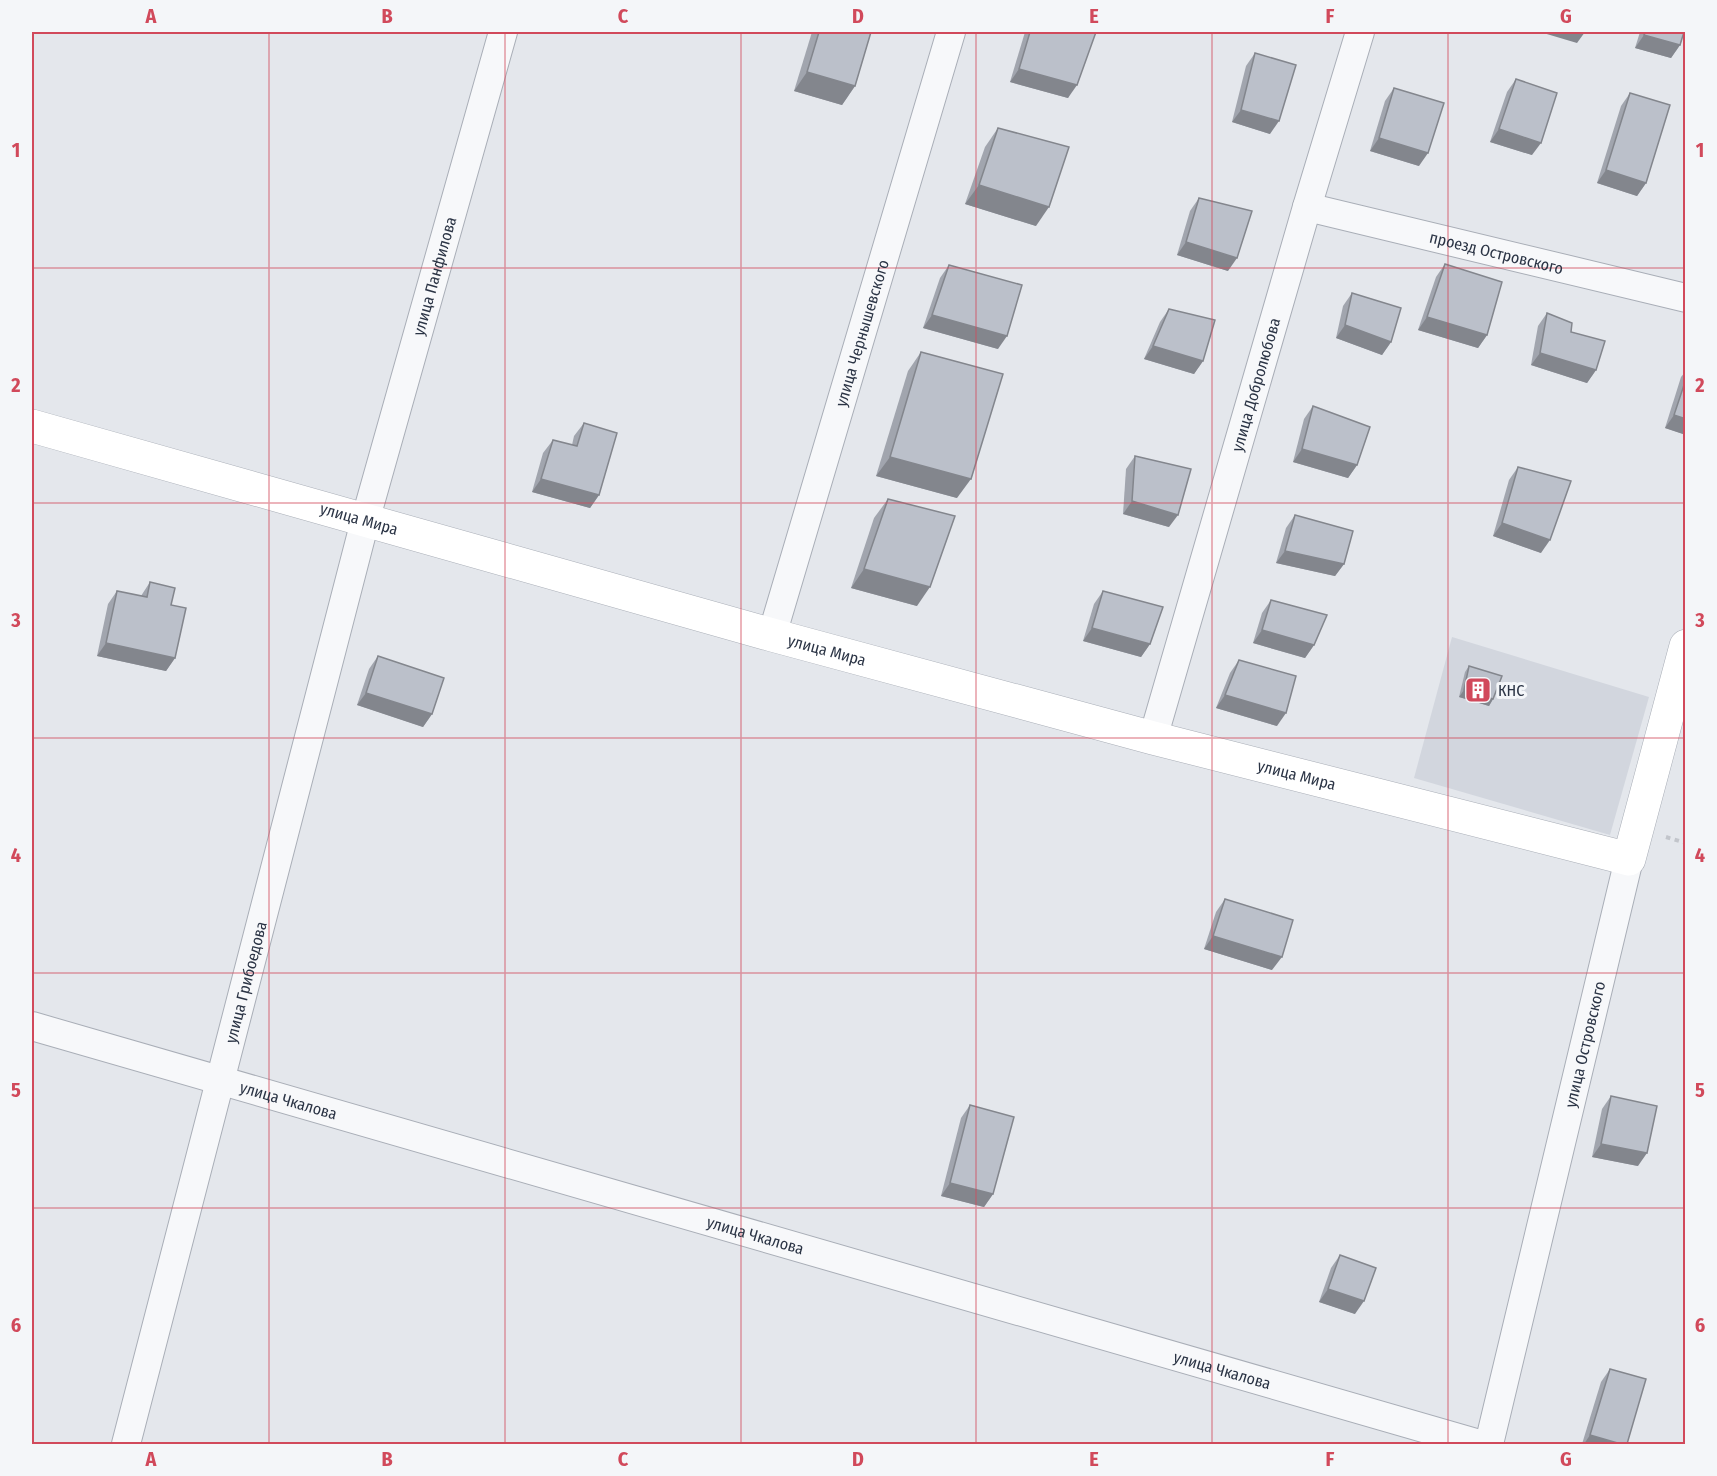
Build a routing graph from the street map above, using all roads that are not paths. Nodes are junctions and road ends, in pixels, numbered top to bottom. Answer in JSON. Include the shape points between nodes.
{"nodes":[{"id":1,"x":503,"y":32,"type":"edge"},
{"id":2,"x":951,"y":32,"type":"edge"},
{"id":3,"x":1360,"y":32,"type":"edge"},
{"id":4,"x":1307,"y":207,"type":"junction"},
{"id":5,"x":1686,"y":298,"type":"edge"},
{"id":6,"x":32,"y":426,"type":"edge"},
{"id":7,"x":365,"y":521,"type":"junction"},
{"id":8,"x":772,"y":635,"type":"junction"},
{"id":9,"x":1686,"y":646,"type":"edge"},
{"id":10,"x":1153,"y":738,"type":"junction"},
{"id":11,"x":1629,"y":859,"type":"junction"},
{"id":12,"x":32,"y":1026,"type":"edge"},
{"id":13,"x":220,"y":1081,"type":"junction"},
{"id":14,"x":126,"y":1444,"type":"edge"},
{"id":15,"x":1479,"y":1444,"type":"edge"},
{"id":16,"x":1489,"y":1444,"type":"edge"}],
"edges":[{"from":1,"to":7,"type":"street","name":"улица Панфилова"},
{"from":2,"to":8,"type":"street","name":"улица Чернышевского"},
{"from":3,"to":4,"type":"street","name":"улица Добролюбова"},
{"from":4,"to":5,"type":"street","name":"проезд Островского"},
{"from":4,"to":10,"type":"street","name":"улица Добролюбова"},
{"from":6,"to":7,"type":"street","name":"улица Мира"},
{"from":7,"to":8,"type":"street","name":"улица Мира"},
{"from":7,"to":13,"type":"street","name":"улица Грибоедова"},
{"from":8,"to":10,"type":"street","name":"улица Мира"},
{"from":9,"to":11,"type":"street","name":"улица Островского"},
{"from":10,"to":11,"type":"street","name":"улица Мира"},
{"from":11,"to":16,"type":"street","name":"улица Островского"},
{"from":12,"to":13,"type":"street","name":"улица Чкалова"},
{"from":13,"to":14,"type":"street","name":"улица Грибоедова"},
{"from":13,"to":15,"type":"street","name":"улица Чкалова"}]}
